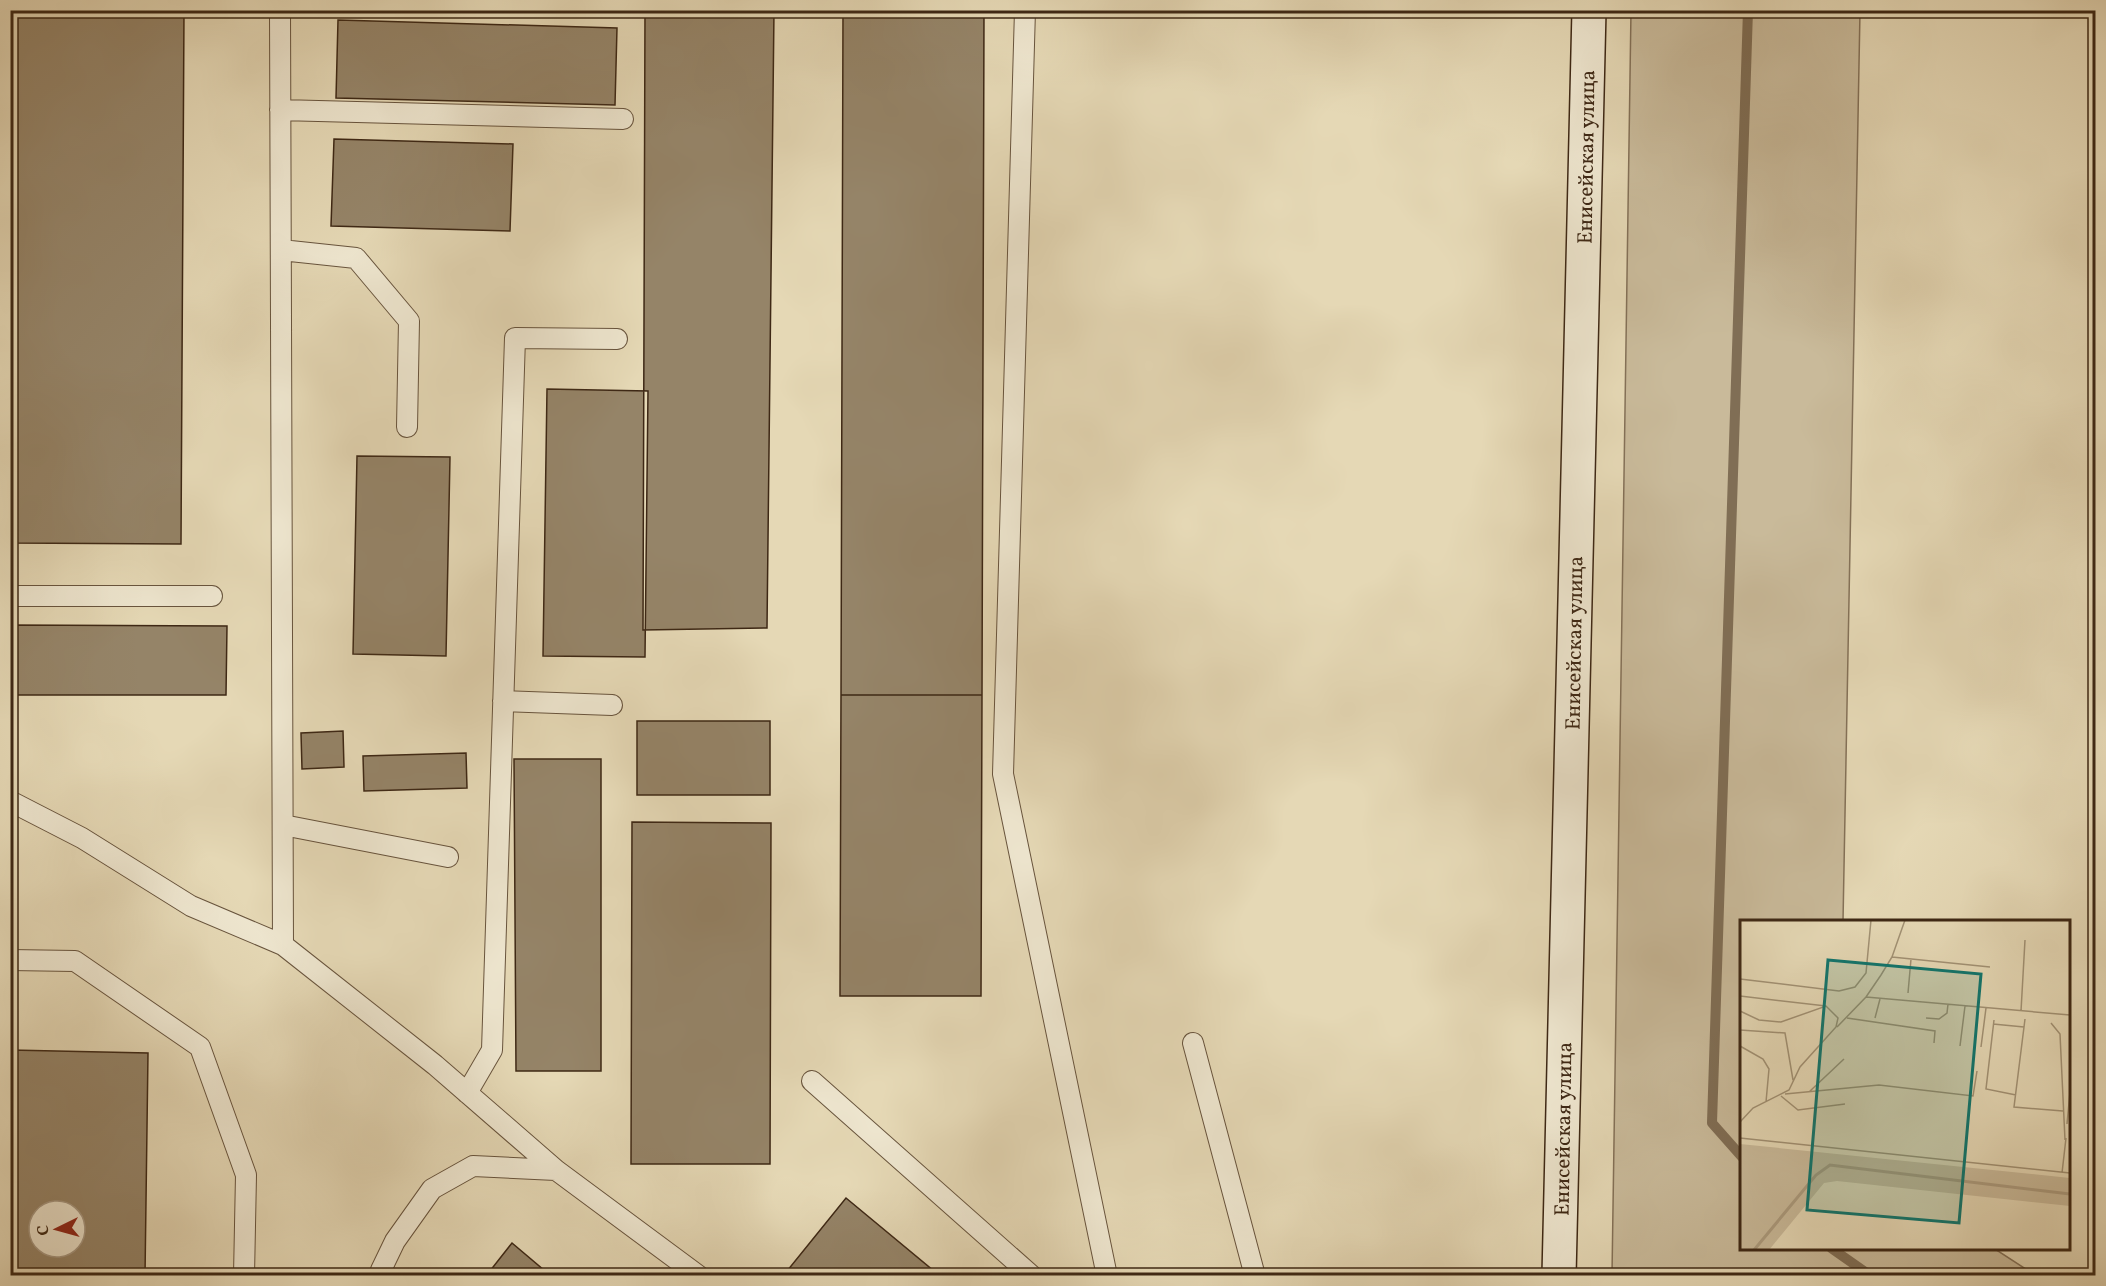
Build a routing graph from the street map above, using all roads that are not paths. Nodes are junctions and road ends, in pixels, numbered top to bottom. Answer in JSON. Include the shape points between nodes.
{"nodes":[{"id":1,"x":280,"y":10,"type":"edge"},
{"id":2,"x":1025,"y":10,"type":"edge"},
{"id":3,"x":1589,"y":10,"type":"edge"},
{"id":4,"x":280,"y":110,"type":"junction"},
{"id":5,"x":623,"y":119,"type":"dead end"},
{"id":6,"x":281,"y":250,"type":"junction"},
{"id":7,"x":617,"y":339,"type":"dead end"},
{"id":8,"x":407,"y":427,"type":"dead end"},
{"id":9,"x":10,"y":596,"type":"edge"},
{"id":10,"x":212,"y":596,"type":"dead end"},
{"id":11,"x":503,"y":701,"type":"junction"},
{"id":12,"x":612,"y":705,"type":"dead end"},
{"id":13,"x":10,"y":801,"type":"edge"},
{"id":14,"x":283,"y":825,"type":"junction"},
{"id":15,"x":448,"y":856,"type":"dead end"},
{"id":16,"x":283,"y":945,"type":"junction"},
{"id":17,"x":10,"y":960,"type":"edge"},
{"id":18,"x":1192,"y":1043,"type":"dead end"},
{"id":19,"x":812,"y":1081,"type":"dead end"},
{"id":20,"x":467,"y":1093,"type":"junction"},
{"id":21,"x":556,"y":1170,"type":"junction"},
{"id":22,"x":381,"y":1274,"type":"edge"},
{"id":23,"x":244,"y":1275,"type":"edge"},
{"id":24,"x":699,"y":1275,"type":"edge"},
{"id":25,"x":1032,"y":1275,"type":"edge"},
{"id":26,"x":1107,"y":1275,"type":"edge"},
{"id":27,"x":1255,"y":1275,"type":"edge"},
{"id":28,"x":1559,"y":1275,"type":"edge"}],
"edges":[{"from":1,"to":4,"type":"lane"},
{"from":2,"to":26,"type":"lane","via":[[1003,774]]},
{"from":3,"to":28,"type":"street","name":"Енисейская улица"},
{"from":4,"to":5,"type":"lane"},
{"from":4,"to":6,"type":"lane"},
{"from":6,"to":8,"type":"lane","via":[[356,258],[409,321]]},
{"from":6,"to":14,"type":"lane"},
{"from":7,"to":11,"type":"lane","via":[[515,338]]},
{"from":9,"to":10,"type":"lane"},
{"from":11,"to":12,"type":"lane"},
{"from":11,"to":20,"type":"lane","via":[[492,1050]]},
{"from":13,"to":16,"type":"lane","via":[[82,838],[190,906]]},
{"from":14,"to":15,"type":"lane"},
{"from":14,"to":16,"type":"lane"},
{"from":16,"to":20,"type":"lane"},
{"from":17,"to":23,"type":"lane","via":[[75,961],[200,1047],[246,1175]]},
{"from":18,"to":27,"type":"lane"},
{"from":19,"to":25,"type":"lane"},
{"from":20,"to":21,"type":"lane"},
{"from":21,"to":22,"type":"lane","via":[[473,1166],[432,1189],[395,1241]]},
{"from":21,"to":24,"type":"lane"}]}
